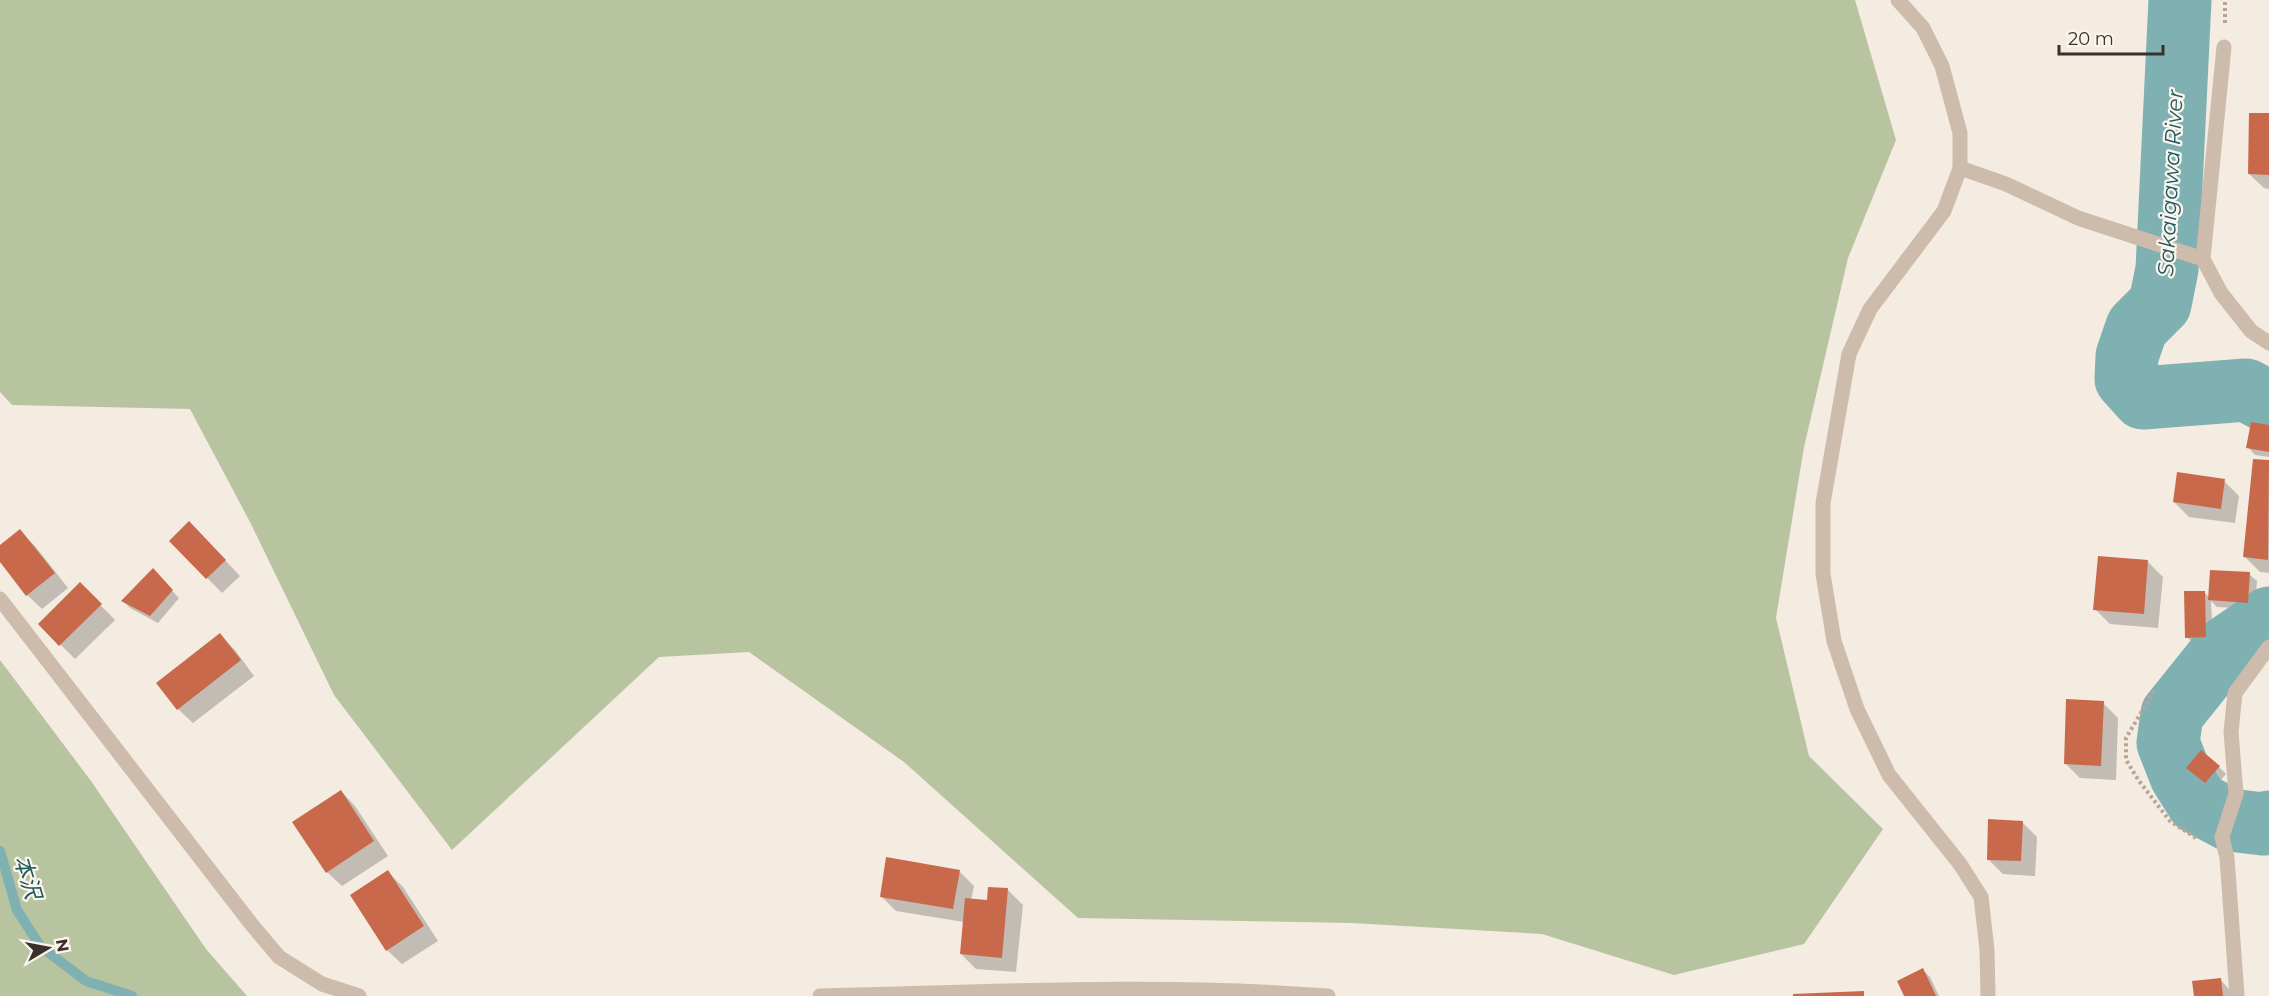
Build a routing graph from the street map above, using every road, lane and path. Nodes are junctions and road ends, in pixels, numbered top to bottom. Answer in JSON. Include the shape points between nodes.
{"nodes":[{"id":1,"x":1898,"y":0,"type":"edge"},
{"id":2,"x":2224,"y":47,"type":"dead end"},
{"id":3,"x":1960,"y":168,"type":"junction"},
{"id":4,"x":2198,"y":257,"type":"junction"},
{"id":5,"x":2269,"y":343,"type":"edge"},
{"id":6,"x":0,"y":599,"type":"edge"},
{"id":7,"x":2269,"y":647,"type":"edge"},
{"id":8,"x":2154,"y":691,"type":"dead end"},
{"id":9,"x":2227,"y":858,"type":"junction"},
{"id":10,"x":359,"y":996,"type":"edge"},
{"id":11,"x":820,"y":996,"type":"edge"},
{"id":12,"x":1328,"y":996,"type":"edge"},
{"id":13,"x":1988,"y":996,"type":"edge"},
{"id":14,"x":2237,"y":996,"type":"edge"}],
"edges":[{"from":1,"to":3,"type":"street","via":[[1923,28],[1942,66],[1960,133]]},
{"from":2,"to":4,"type":"street"},
{"from":3,"to":4,"type":"street","via":[[2006,184],[2078,218]]},
{"from":3,"to":13,"type":"street","via":[[1944,212],[1870,309],[1849,354],[1823,503],[1822,574],[1834,641],[1857,709],[1889,775],[1960,864],[1981,897]]},
{"from":4,"to":5,"type":"street","via":[[2251,331]]},
{"from":6,"to":10,"type":"street","via":[[279,957],[322,984]]},
{"from":7,"to":9,"type":"street","via":[[2235,693],[2231,732],[2236,794],[2222,837]]},
{"from":8,"to":9,"type":"path","via":[[2126,738],[2126,760],[2170,821]]},
{"from":9,"to":14,"type":"street"},
{"from":11,"to":12,"type":"street","via":[[1120,988]]}]}
